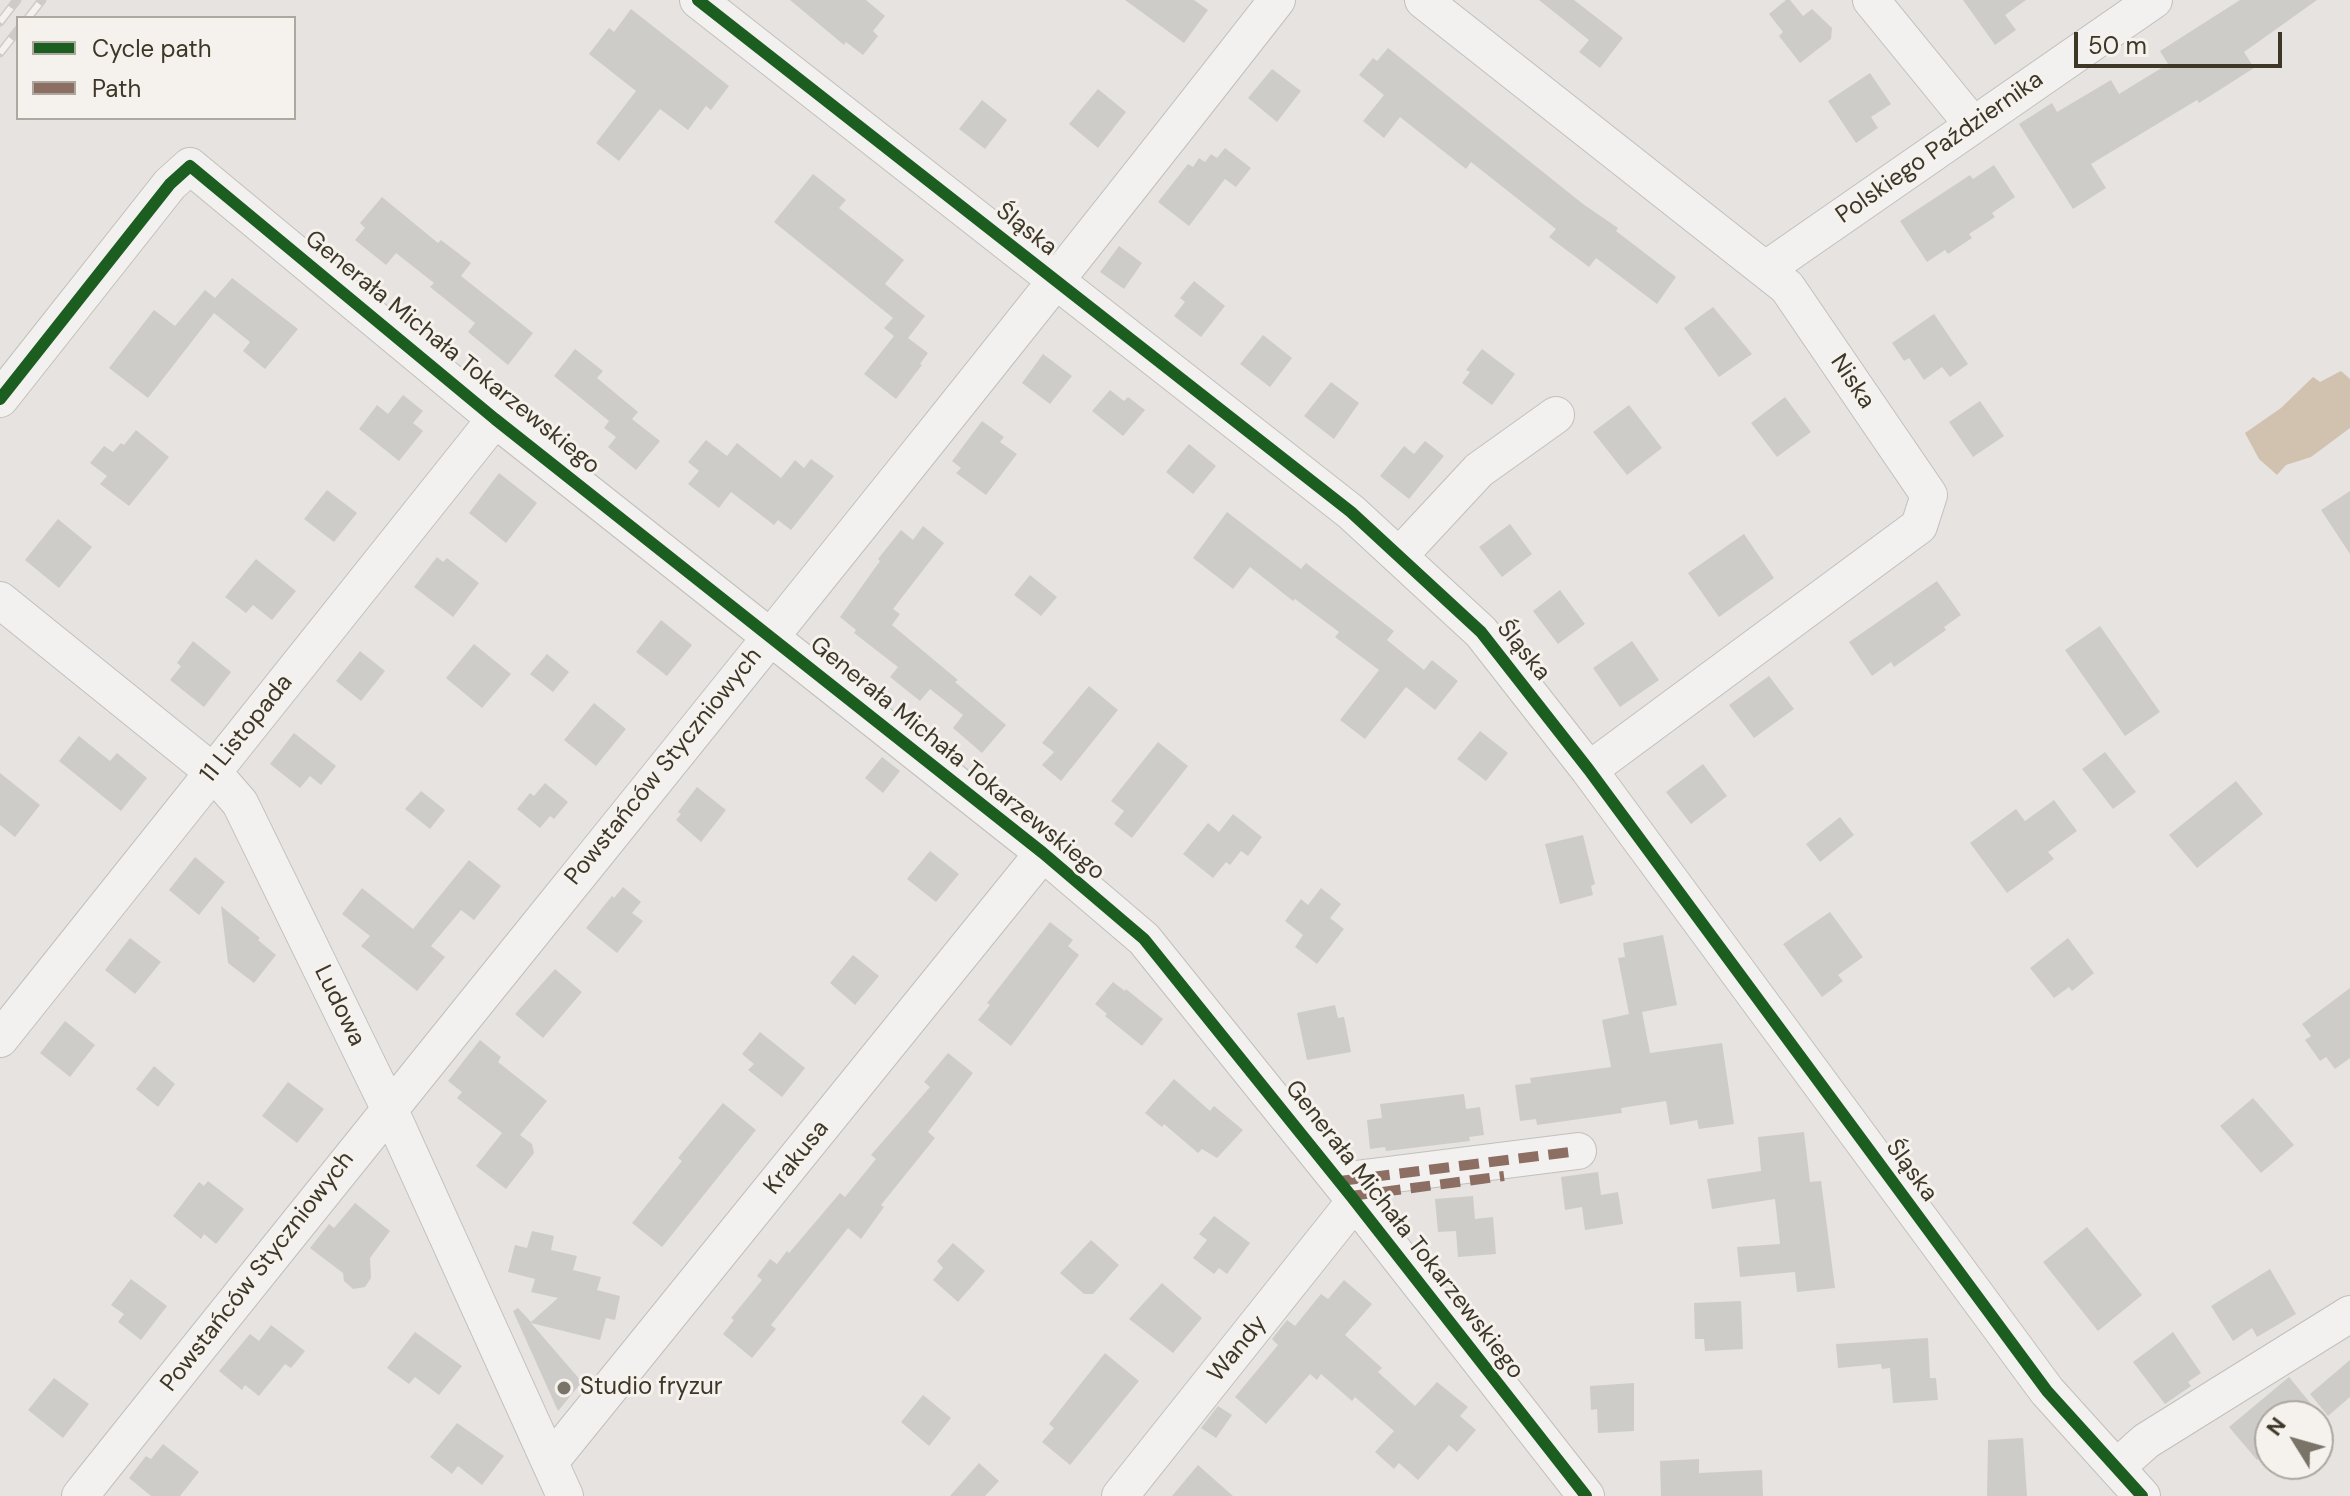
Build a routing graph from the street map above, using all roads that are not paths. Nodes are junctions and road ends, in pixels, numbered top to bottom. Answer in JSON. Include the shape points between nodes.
{"nodes":[{"id":1,"x":698,"y":0,"type":"edge"},
{"id":2,"x":1277,"y":0,"type":"edge"},
{"id":3,"x":1423,"y":0,"type":"edge"},
{"id":4,"x":1871,"y":0,"type":"edge"},
{"id":5,"x":2154,"y":0,"type":"edge"},
{"id":6,"x":1973,"y":125,"type":"junction"},
{"id":7,"x":1766,"y":269,"type":"junction"},
{"id":8,"x":1057,"y":282,"type":"junction"},
{"id":9,"x":0,"y":399,"type":"edge"},
{"id":10,"x":1556,"y":415,"type":"dead end"},
{"id":11,"x":495,"y":419,"type":"junction"},
{"id":12,"x":1399,"y":556,"type":"junction"},
{"id":13,"x":0,"y":600,"type":"edge"},
{"id":14,"x":770,"y":636,"type":"junction"},
{"id":15,"x":1589,"y":770,"type":"junction"},
{"id":16,"x":213,"y":772,"type":"junction"},
{"id":17,"x":1043,"y":853,"type":"junction"},
{"id":18,"x":0,"y":1039,"type":"edge"},
{"id":19,"x":389,"y":1108,"type":"junction"},
{"id":20,"x":1578,"y":1151,"type":"dead end"},
{"id":21,"x":1504,"y":1176,"type":"dead end"},
{"id":22,"x":1349,"y":1193,"type":"junction"},
{"id":23,"x":2350,"y":1314,"type":"edge"},
{"id":24,"x":550,"y":1462,"type":"junction"},
{"id":25,"x":2117,"y":1467,"type":"junction"},
{"id":26,"x":80,"y":1496,"type":"edge"},
{"id":27,"x":565,"y":1496,"type":"edge"},
{"id":28,"x":1120,"y":1496,"type":"edge"},
{"id":29,"x":1586,"y":1496,"type":"edge"},
{"id":30,"x":2142,"y":1496,"type":"edge"}],
"edges":[{"from":1,"to":8,"type":"street","name":"Śląska"},
{"from":2,"to":8,"type":"street","name":"Powstańców Styczniowych"},
{"from":3,"to":7,"type":"street","name":"Niska"},
{"from":4,"to":6,"type":"street"},
{"from":5,"to":6,"type":"street","name":"Polskiego Października"},
{"from":6,"to":7,"type":"street","name":"Polskiego Października"},
{"from":7,"to":15,"type":"street","name":"Niska","via":[[1787,287],[1929,495],[1919,526]]},
{"from":8,"to":12,"type":"street","name":"Śląska","via":[[1351,512]]},
{"from":8,"to":14,"type":"street","name":"Powstańców Styczniowych"},
{"from":9,"to":11,"type":"street","name":"Generała Michała Tokarzewskiego","via":[[170,184],[190,166]]},
{"from":10,"to":12,"type":"street","via":[[1479,470]]},
{"from":11,"to":14,"type":"street","name":"Generała Michała Tokarzewskiego"},
{"from":11,"to":16,"type":"street","name":"11 Listopada"},
{"from":12,"to":15,"type":"street","name":"Śląska","via":[[1481,632]]},
{"from":13,"to":16,"type":"street","name":"Ludowa"},
{"from":14,"to":17,"type":"street","name":"Generała Michała Tokarzewskiego"},
{"from":14,"to":19,"type":"street","name":"Powstańców Styczniowych"},
{"from":15,"to":25,"type":"street","name":"Śląska","via":[[2047,1391]]},
{"from":16,"to":18,"type":"street","name":"11 Listopada"},
{"from":16,"to":19,"type":"street","name":"Ludowa","via":[[240,803]]},
{"from":17,"to":22,"type":"street","name":"Generała Michała Tokarzewskiego","via":[[1144,939]]},
{"from":17,"to":24,"type":"street","name":"Krakusa"},
{"from":19,"to":24,"type":"street","name":"Ludowa"},
{"from":19,"to":26,"type":"street","name":"Powstańców Styczniowych"},
{"from":20,"to":22,"type":"street"},
{"from":21,"to":22,"type":"street"},
{"from":22,"to":28,"type":"street","name":"Wandy"},
{"from":22,"to":29,"type":"street","name":"Generała Michała Tokarzewskiego"},
{"from":23,"to":25,"type":"street","via":[[2146,1441]]},
{"from":24,"to":27,"type":"street","name":"Ludowa"},
{"from":25,"to":30,"type":"street","name":"Śląska"}]}
